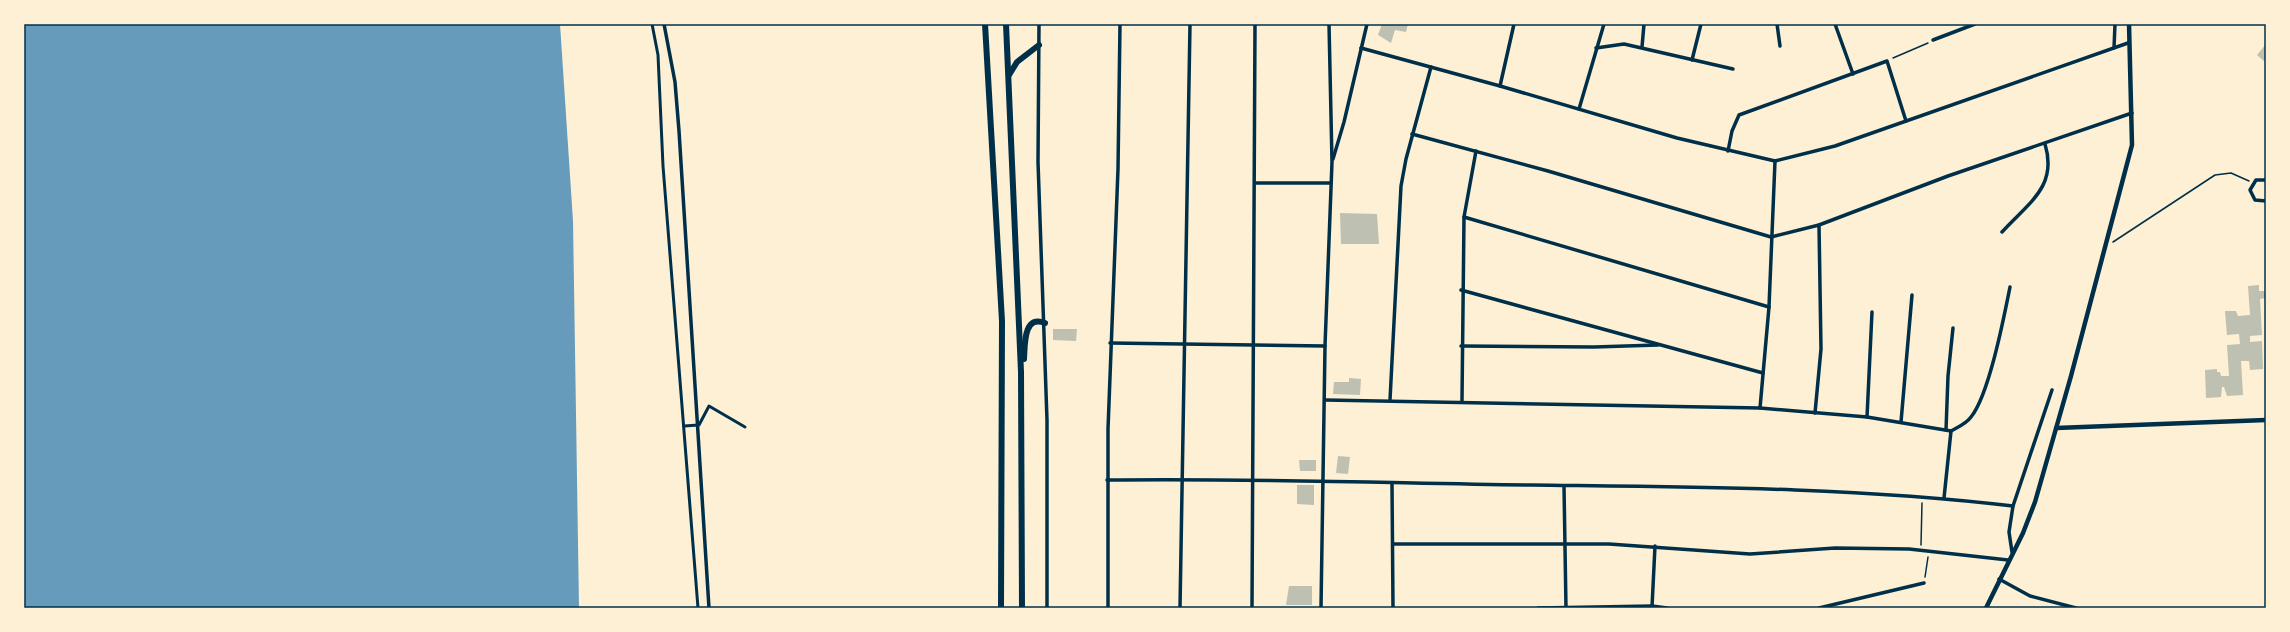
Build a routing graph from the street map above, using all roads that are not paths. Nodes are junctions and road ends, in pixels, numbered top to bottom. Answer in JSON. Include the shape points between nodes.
{"nodes":[{"id":1,"x":652,"y":24,"type":"edge"},
{"id":2,"x":664,"y":24,"type":"edge"},
{"id":3,"x":985,"y":24,"type":"edge"},
{"id":4,"x":1006,"y":24,"type":"edge"},
{"id":5,"x":1040,"y":24,"type":"edge"},
{"id":6,"x":1120,"y":24,"type":"edge"},
{"id":7,"x":1190,"y":24,"type":"edge"},
{"id":8,"x":1255,"y":24,"type":"edge"},
{"id":9,"x":1329,"y":24,"type":"edge"},
{"id":10,"x":1366,"y":24,"type":"edge"},
{"id":11,"x":1514,"y":24,"type":"edge"},
{"id":12,"x":1604,"y":24,"type":"edge"},
{"id":13,"x":1644,"y":24,"type":"edge"},
{"id":14,"x":1701,"y":24,"type":"edge"},
{"id":15,"x":1776,"y":24,"type":"edge"},
{"id":16,"x":1835,"y":24,"type":"edge"},
{"id":17,"x":1975,"y":24,"type":"edge"},
{"id":18,"x":2115,"y":24,"type":"edge"},
{"id":19,"x":2129,"y":24,"type":"edge"},
{"id":20,"x":1933,"y":40,"type":"road end"},
{"id":21,"x":2128,"y":43,"type":"junction"},
{"id":22,"x":1039,"y":44,"type":"junction"},
{"id":23,"x":1780,"y":46,"type":"dead end"},
{"id":24,"x":1642,"y":47,"type":"junction"},
{"id":25,"x":1361,"y":48,"type":"junction"},
{"id":26,"x":1596,"y":48,"type":"junction"},
{"id":27,"x":2114,"y":48,"type":"junction"},
{"id":28,"x":1692,"y":60,"type":"junction"},
{"id":29,"x":1431,"y":67,"type":"junction"},
{"id":30,"x":1733,"y":69,"type":"dead end"},
{"id":31,"x":1853,"y":74,"type":"junction"},
{"id":32,"x":1008,"y":75,"type":"junction"},
{"id":33,"x":1500,"y":86,"type":"junction"},
{"id":34,"x":1579,"y":109,"type":"junction"},
{"id":35,"x":2132,"y":113,"type":"junction"},
{"id":36,"x":1906,"y":121,"type":"junction"},
{"id":37,"x":1412,"y":134,"type":"junction"},
{"id":38,"x":2045,"y":144,"type":"junction"},
{"id":39,"x":1476,"y":151,"type":"junction"},
{"id":40,"x":1728,"y":151,"type":"junction"},
{"id":41,"x":1332,"y":162,"type":"junction"},
{"id":42,"x":1775,"y":162,"type":"junction"},
{"id":43,"x":2266,"y":180,"type":"edge"},
{"id":44,"x":1330,"y":182,"type":"junction"},
{"id":45,"x":1255,"y":183,"type":"junction"},
{"id":46,"x":2266,"y":201,"type":"edge"},
{"id":47,"x":1464,"y":217,"type":"junction"},
{"id":48,"x":1819,"y":225,"type":"junction"},
{"id":49,"x":2002,"y":232,"type":"dead end"},
{"id":50,"x":1771,"y":237,"type":"junction"},
{"id":51,"x":2010,"y":287,"type":"dead end"},
{"id":52,"x":1461,"y":290,"type":"junction"},
{"id":53,"x":1912,"y":295,"type":"dead end"},
{"id":54,"x":1769,"y":307,"type":"junction"},
{"id":55,"x":1872,"y":312,"type":"dead end"},
{"id":56,"x":1045,"y":323,"type":"junction"},
{"id":57,"x":1953,"y":328,"type":"dead end"},
{"id":58,"x":1110,"y":343,"type":"junction"},
{"id":59,"x":1662,"y":345,"type":"junction"},
{"id":60,"x":1184,"y":346,"type":"junction"},
{"id":61,"x":1252,"y":346,"type":"junction"},
{"id":62,"x":1326,"y":346,"type":"junction"},
{"id":63,"x":1461,"y":346,"type":"junction"},
{"id":64,"x":1021,"y":372,"type":"junction"},
{"id":65,"x":1763,"y":373,"type":"junction"},
{"id":66,"x":2052,"y":390,"type":"dead end"},
{"id":67,"x":1325,"y":400,"type":"junction"},
{"id":68,"x":1390,"y":400,"type":"junction"},
{"id":69,"x":1462,"y":402,"type":"junction"},
{"id":70,"x":1760,"y":408,"type":"junction"},
{"id":71,"x":1815,"y":413,"type":"junction"},
{"id":72,"x":1867,"y":417,"type":"junction"},
{"id":73,"x":2266,"y":420,"type":"edge"},
{"id":74,"x":1901,"y":422,"type":"junction"},
{"id":75,"x":699,"y":425,"type":"junction"},
{"id":76,"x":684,"y":426,"type":"junction"},
{"id":77,"x":745,"y":427,"type":"dead end"},
{"id":78,"x":2056,"y":428,"type":"junction"},
{"id":79,"x":1946,"y":430,"type":"junction"},
{"id":80,"x":1951,"y":431,"type":"junction"},
{"id":81,"x":1182,"y":479,"type":"junction"},
{"id":82,"x":1252,"y":479,"type":"junction"},
{"id":83,"x":1107,"y":480,"type":"junction"},
{"id":84,"x":1323,"y":480,"type":"junction"},
{"id":85,"x":1392,"y":483,"type":"junction"},
{"id":86,"x":1564,"y":486,"type":"junction"},
{"id":87,"x":1944,"y":498,"type":"junction"},
{"id":88,"x":2013,"y":506,"type":"junction"},
{"id":89,"x":1565,"y":543,"type":"junction"},
{"id":90,"x":1393,"y":544,"type":"junction"},
{"id":91,"x":1656,"y":546,"type":"junction"},
{"id":92,"x":2012,"y":552,"type":"junction"},
{"id":93,"x":2008,"y":560,"type":"junction"},
{"id":94,"x":1999,"y":579,"type":"junction"},
{"id":95,"x":1924,"y":583,"type":"road end"},
{"id":96,"x":1652,"y":607,"type":"edge"},
{"id":97,"x":698,"y":608,"type":"edge"},
{"id":98,"x":709,"y":608,"type":"edge"},
{"id":99,"x":1000,"y":608,"type":"edge"},
{"id":100,"x":1022,"y":608,"type":"edge"},
{"id":101,"x":1047,"y":608,"type":"edge"},
{"id":102,"x":1108,"y":608,"type":"edge"},
{"id":103,"x":1180,"y":608,"type":"edge"},
{"id":104,"x":1252,"y":608,"type":"edge"},
{"id":105,"x":1321,"y":608,"type":"edge"},
{"id":106,"x":1393,"y":608,"type":"edge"},
{"id":107,"x":1538,"y":608,"type":"edge"},
{"id":108,"x":1566,"y":608,"type":"edge"},
{"id":109,"x":1667,"y":608,"type":"edge"},
{"id":110,"x":1819,"y":608,"type":"edge"},
{"id":111,"x":1986,"y":608,"type":"edge"},
{"id":112,"x":2076,"y":608,"type":"edge"}],
"edges":[{"from":1,"to":76,"type":"street","via":[[658,54],[663,166]]},
{"from":2,"to":75,"type":"street","via":[[672,58],[676,96]]},
{"from":3,"to":99,"type":"main road","via":[[1002,321]]},
{"from":4,"to":32,"type":"main road"},
{"from":5,"to":22,"type":"street"},
{"from":6,"to":58,"type":"street","via":[[1118,169]]},
{"from":7,"to":60,"type":"street"},
{"from":8,"to":45,"type":"street"},
{"from":9,"to":41,"type":"street"},
{"from":10,"to":25,"type":"street"},
{"from":11,"to":33,"type":"street"},
{"from":12,"to":26,"type":"street"},
{"from":13,"to":24,"type":"street"},
{"from":14,"to":28,"type":"street"},
{"from":15,"to":23,"type":"street"},
{"from":16,"to":31,"type":"street"},
{"from":17,"to":20,"type":"street"},
{"from":18,"to":27,"type":"street"},
{"from":19,"to":21,"type":"street"},
{"from":21,"to":27,"type":"street"},
{"from":21,"to":35,"type":"street"},
{"from":22,"to":32,"type":"main road","via":[[1017,62]]},
{"from":22,"to":56,"type":"street","via":[[1038,194]]},
{"from":24,"to":26,"type":"street","via":[[1616,44]]},
{"from":24,"to":28,"type":"street"},
{"from":25,"to":29,"type":"street"},
{"from":25,"to":41,"type":"street"},
{"from":26,"to":34,"type":"street"},
{"from":27,"to":36,"type":"street"},
{"from":28,"to":30,"type":"street"},
{"from":29,"to":33,"type":"street"},
{"from":29,"to":37,"type":"street"},
{"from":31,"to":36,"type":"street","via":[[1887,61]]},
{"from":31,"to":40,"type":"street","via":[[1739,115],[1732,131]]},
{"from":32,"to":64,"type":"main road"},
{"from":33,"to":34,"type":"street"},
{"from":34,"to":40,"type":"street"},
{"from":35,"to":38,"type":"street"},
{"from":35,"to":78,"type":"street","via":[[2132,146]]},
{"from":36,"to":42,"type":"street","via":[[1835,146]]},
{"from":37,"to":39,"type":"street"},
{"from":37,"to":68,"type":"street","via":[[1399,207]]},
{"from":38,"to":48,"type":"street","via":[[1948,176]]},
{"from":38,"to":49,"type":"street","via":[[2050,159],[2045,181],[2028,206]]},
{"from":39,"to":47,"type":"street"},
{"from":39,"to":50,"type":"street"},
{"from":40,"to":42,"type":"street"},
{"from":41,"to":44,"type":"street"},
{"from":42,"to":50,"type":"street"},
{"from":43,"to":46,"type":"street","via":[[2259,179],[2253,183],[2250,190],[2252,197],[2258,202]]},
{"from":44,"to":45,"type":"street"},
{"from":44,"to":62,"type":"street"},
{"from":45,"to":61,"type":"street"},
{"from":47,"to":52,"type":"street"},
{"from":47,"to":54,"type":"street"},
{"from":48,"to":50,"type":"street"},
{"from":48,"to":71,"type":"street","via":[[1821,349]]},
{"from":50,"to":54,"type":"street"},
{"from":51,"to":80,"type":"street","via":[[1991,368],[1978,404],[1966,422]]},
{"from":52,"to":59,"type":"street"},
{"from":52,"to":63,"type":"street"},
{"from":53,"to":74,"type":"street"},
{"from":54,"to":65,"type":"street"},
{"from":55,"to":72,"type":"street"},
{"from":56,"to":64,"type":"main road","via":[[1033,322],[1026,332]]},
{"from":56,"to":101,"type":"street"},
{"from":57,"to":79,"type":"street"},
{"from":58,"to":60,"type":"street"},
{"from":58,"to":83,"type":"street"},
{"from":59,"to":63,"type":"street"},
{"from":59,"to":65,"type":"street"},
{"from":60,"to":61,"type":"street"},
{"from":60,"to":81,"type":"street"},
{"from":61,"to":62,"type":"street"},
{"from":61,"to":82,"type":"street"},
{"from":62,"to":67,"type":"street"},
{"from":63,"to":69,"type":"street"},
{"from":64,"to":100,"type":"main road"},
{"from":65,"to":70,"type":"street"},
{"from":66,"to":88,"type":"street"},
{"from":67,"to":68,"type":"street"},
{"from":67,"to":84,"type":"street"},
{"from":68,"to":69,"type":"street"},
{"from":69,"to":70,"type":"street"},
{"from":70,"to":71,"type":"street"},
{"from":71,"to":72,"type":"street"},
{"from":72,"to":74,"type":"street"},
{"from":73,"to":78,"type":"street"},
{"from":74,"to":79,"type":"street"},
{"from":75,"to":76,"type":"street"},
{"from":75,"to":77,"type":"street","via":[[709,406]]},
{"from":75,"to":98,"type":"street"},
{"from":76,"to":97,"type":"street"},
{"from":78,"to":92,"type":"street","via":[[2029,518]]},
{"from":79,"to":80,"type":"street"},
{"from":80,"to":87,"type":"street"},
{"from":81,"to":82,"type":"street"},
{"from":81,"to":83,"type":"street"},
{"from":81,"to":103,"type":"street"},
{"from":82,"to":84,"type":"street"},
{"from":82,"to":104,"type":"street"},
{"from":83,"to":102,"type":"street"},
{"from":84,"to":85,"type":"street"},
{"from":84,"to":105,"type":"street"},
{"from":85,"to":86,"type":"street"},
{"from":85,"to":90,"type":"street"},
{"from":86,"to":87,"type":"street","via":[[1739,488]]},
{"from":86,"to":89,"type":"street"},
{"from":87,"to":88,"type":"street"},
{"from":88,"to":92,"type":"street","via":[[2009,532]]},
{"from":89,"to":90,"type":"street"},
{"from":89,"to":91,"type":"street"},
{"from":89,"to":108,"type":"street"},
{"from":90,"to":106,"type":"street"},
{"from":91,"to":93,"type":"street","via":[[1750,554],[1835,548],[1921,550]]},
{"from":91,"to":96,"type":"street"},
{"from":92,"to":93,"type":"street"},
{"from":93,"to":94,"type":"street"},
{"from":94,"to":111,"type":"street"},
{"from":94,"to":112,"type":"street","via":[[2030,596]]},
{"from":95,"to":110,"type":"street"},
{"from":96,"to":108,"type":"street"},
{"from":96,"to":109,"type":"street"},
{"from":107,"to":108,"type":"street"}]}
